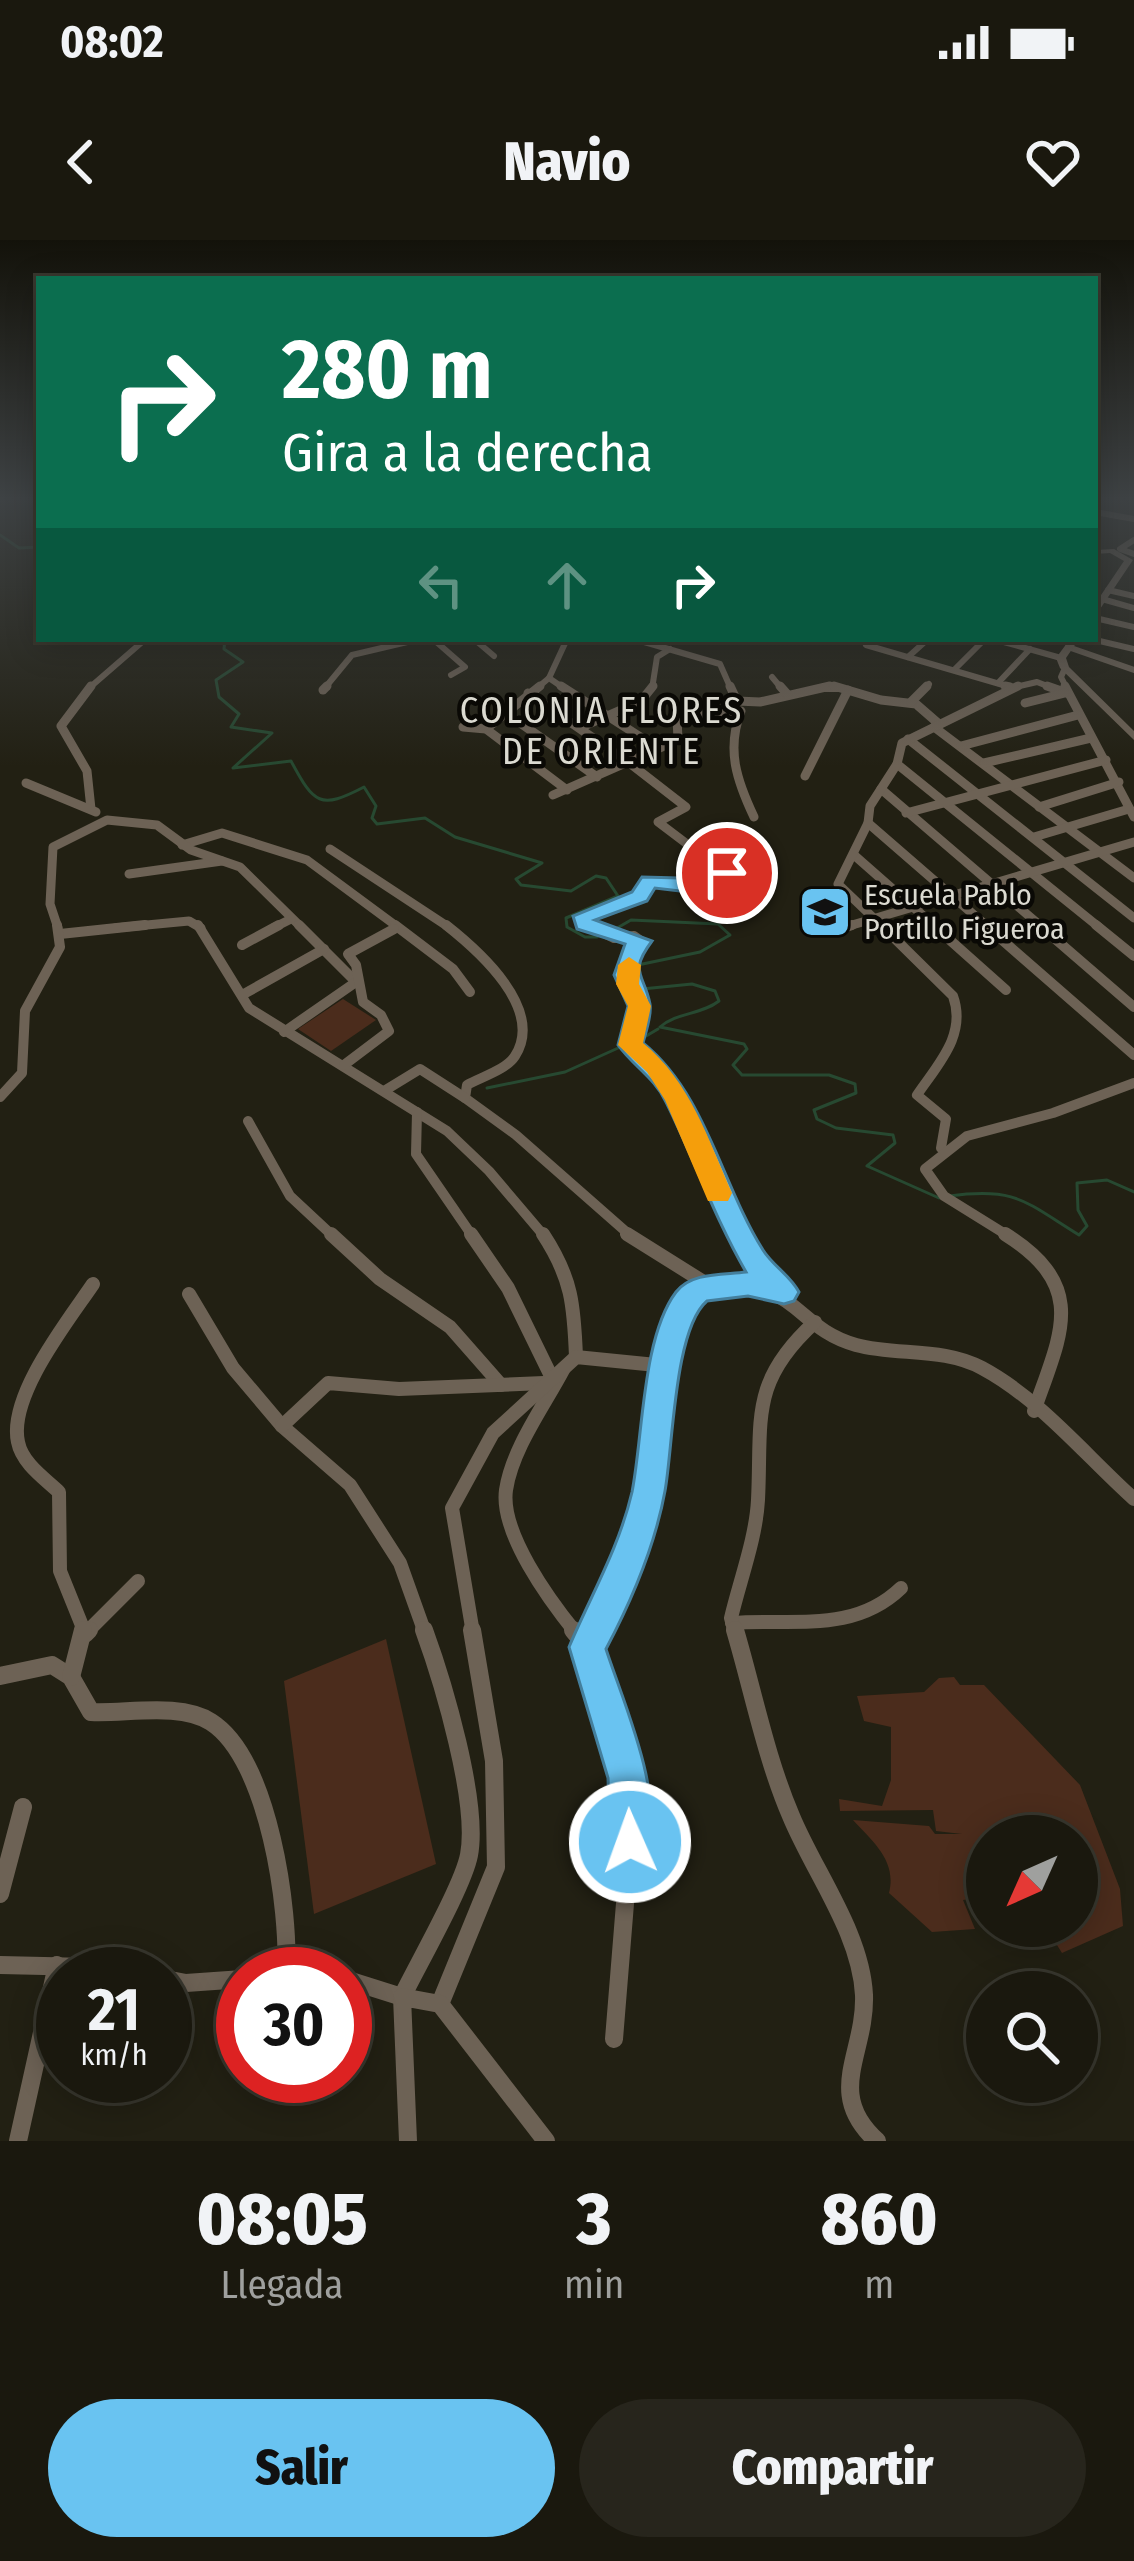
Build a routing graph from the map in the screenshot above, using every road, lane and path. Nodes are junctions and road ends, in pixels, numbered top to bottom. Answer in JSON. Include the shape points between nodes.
{"nodes":[{"id":1,"x":1102,"y":595,"type":"edge"},
{"id":2,"x":1134,"y":596,"type":"edge"},
{"id":3,"x":1134,"y":608,"type":"edge"},
{"id":4,"x":1098,"y":615,"type":"edge"},
{"id":5,"x":1134,"y":627,"type":"edge"},
{"id":6,"x":1098,"y":641,"type":"edge"},
{"id":7,"x":139,"y":642,"type":"edge"},
{"id":8,"x":412,"y":642,"type":"edge"},
{"id":9,"x":436,"y":642,"type":"edge"},
{"id":10,"x":478,"y":642,"type":"edge"},
{"id":11,"x":566,"y":642,"type":"edge"},
{"id":12,"x":645,"y":642,"type":"edge"},
{"id":13,"x":869,"y":642,"type":"edge"},
{"id":14,"x":925,"y":642,"type":"edge"},
{"id":15,"x":986,"y":642,"type":"edge"},
{"id":16,"x":1012,"y":642,"type":"edge"},
{"id":17,"x":1071,"y":643,"type":"edge"},
{"id":18,"x":670,"y":649,"type":"junction"},
{"id":19,"x":1030,"y":649,"type":"junction"},
{"id":20,"x":1134,"y":653,"type":"edge"},
{"id":21,"x":494,"y":656,"type":"dead end"},
{"id":22,"x":908,"y":657,"type":"junction"},
{"id":23,"x":1063,"y":663,"type":"junction"},
{"id":24,"x":1130,"y":668,"type":"edge"},
{"id":25,"x":954,"y":670,"type":"junction"},
{"id":26,"x":451,"y":675,"type":"dead end"},
{"id":27,"x":772,"y":677,"type":"dead end"},
{"id":28,"x":549,"y":678,"type":"junction"},
{"id":29,"x":928,"y":684,"type":"dead end"},
{"id":30,"x":1004,"y":685,"type":"junction"},
{"id":31,"x":323,"y":690,"type":"dead end"},
{"id":32,"x":848,"y":690,"type":"junction"},
{"id":33,"x":1069,"y":692,"type":"junction"},
{"id":34,"x":528,"y":693,"type":"junction"},
{"id":35,"x":788,"y":695,"type":"junction"},
{"id":36,"x":760,"y":702,"type":"junction"},
{"id":37,"x":911,"y":702,"type":"junction"},
{"id":38,"x":1025,"y":703,"type":"dead end"},
{"id":39,"x":739,"y":712,"type":"junction"},
{"id":40,"x":506,"y":713,"type":"junction"},
{"id":41,"x":611,"y":714,"type":"junction"},
{"id":42,"x":1078,"y":715,"type":"junction"},
{"id":43,"x":936,"y":726,"type":"junction"},
{"id":44,"x":463,"y":727,"type":"dead end"},
{"id":45,"x":582,"y":727,"type":"junction"},
{"id":46,"x":486,"y":729,"type":"junction"},
{"id":47,"x":1134,"y":736,"type":"edge"},
{"id":48,"x":1091,"y":738,"type":"junction"},
{"id":49,"x":908,"y":739,"type":"junction"},
{"id":50,"x":961,"y":746,"type":"junction"},
{"id":51,"x":656,"y":747,"type":"junction"},
{"id":52,"x":1106,"y":760,"type":"junction"},
{"id":53,"x":628,"y":763,"type":"junction"},
{"id":54,"x":984,"y":763,"type":"junction"},
{"id":55,"x":897,"y":764,"type":"junction"},
{"id":56,"x":805,"y":776,"type":"dead end"},
{"id":57,"x":597,"y":777,"type":"junction"},
{"id":58,"x":1118,"y":782,"type":"junction"},
{"id":59,"x":26,"y":783,"type":"dead end"},
{"id":60,"x":1012,"y":784,"type":"junction"},
{"id":61,"x":881,"y":789,"type":"junction"},
{"id":62,"x":567,"y":790,"type":"junction"},
{"id":63,"x":974,"y":793,"type":"junction"},
{"id":64,"x":553,"y":795,"type":"dead end"},
{"id":65,"x":943,"y":803,"type":"junction"},
{"id":66,"x":1039,"y":807,"type":"junction"},
{"id":67,"x":91,"y":809,"type":"junction"},
{"id":68,"x":906,"y":813,"type":"junction"},
{"id":69,"x":1132,"y":813,"type":"edge"},
{"id":70,"x":754,"y":817,"type":"dead end"},
{"id":71,"x":107,"y":820,"type":"junction"},
{"id":72,"x":868,"y":823,"type":"junction"},
{"id":73,"x":1065,"y":827,"type":"junction"},
{"id":74,"x":1034,"y":837,"type":"junction"},
{"id":75,"x":1134,"y":842,"type":"edge"},
{"id":76,"x":182,"y":845,"type":"junction"},
{"id":77,"x":330,"y":849,"type":"dead end"},
{"id":78,"x":1097,"y":851,"type":"junction"},
{"id":79,"x":854,"y":855,"type":"junction"},
{"id":80,"x":228,"y":859,"type":"junction"},
{"id":81,"x":1064,"y":862,"type":"junction"},
{"id":82,"x":1028,"y":873,"type":"junction"},
{"id":83,"x":129,"y":874,"type":"dead end"},
{"id":84,"x":1134,"y":878,"type":"edge"},
{"id":85,"x":990,"y":884,"type":"junction"},
{"id":86,"x":952,"y":895,"type":"junction"},
{"id":87,"x":914,"y":907,"type":"junction"},
{"id":88,"x":1134,"y":918,"type":"edge"},
{"id":89,"x":290,"y":919,"type":"junction"},
{"id":90,"x":873,"y":920,"type":"junction"},
{"id":91,"x":394,"y":929,"type":"junction"},
{"id":92,"x":840,"y":929,"type":"dead end"},
{"id":93,"x":61,"y":934,"type":"junction"},
{"id":94,"x":242,"y":945,"type":"dead end"},
{"id":95,"x":323,"y":949,"type":"junction"},
{"id":96,"x":1134,"y":956,"type":"edge"},
{"id":97,"x":356,"y":982,"type":"junction"},
{"id":98,"x":1006,"y":990,"type":"dead end"},
{"id":99,"x":470,"y":992,"type":"dead end"},
{"id":100,"x":242,"y":995,"type":"junction"},
{"id":101,"x":1134,"y":1007,"type":"edge"},
{"id":102,"x":284,"y":1032,"type":"junction"},
{"id":103,"x":1134,"y":1054,"type":"edge"},
{"id":104,"x":344,"y":1065,"type":"junction"},
{"id":105,"x":1134,"y":1083,"type":"edge"},
{"id":106,"x":384,"y":1091,"type":"junction"},
{"id":107,"x":0,"y":1096,"type":"edge"},
{"id":108,"x":465,"y":1099,"type":"junction"},
{"id":109,"x":417,"y":1112,"type":"junction"},
{"id":110,"x":248,"y":1121,"type":"dead end"},
{"id":111,"x":439,"y":1126,"type":"junction"},
{"id":112,"x":415,"y":1142,"type":"junction"},
{"id":113,"x":941,"y":1148,"type":"junction"},
{"id":114,"x":396,"y":1150,"type":"dead end"},
{"id":115,"x":93,"y":1284,"type":"dead end"},
{"id":116,"x":711,"y":1287,"type":"junction"},
{"id":117,"x":784,"y":1292,"type":"junction"},
{"id":118,"x":189,"y":1294,"type":"dead end"},
{"id":119,"x":814,"y":1322,"type":"junction"},
{"id":120,"x":666,"y":1366,"type":"junction"},
{"id":121,"x":559,"y":1370,"type":"junction"},
{"id":122,"x":501,"y":1385,"type":"junction"},
{"id":123,"x":1034,"y":1411,"type":"junction"},
{"id":124,"x":282,"y":1426,"type":"junction"},
{"id":125,"x":1134,"y":1499,"type":"edge"},
{"id":126,"x":138,"y":1581,"type":"dead end"},
{"id":127,"x":901,"y":1588,"type":"dead end"},
{"id":128,"x":732,"y":1623,"type":"junction"},
{"id":129,"x":85,"y":1634,"type":"junction"},
{"id":130,"x":587,"y":1647,"type":"junction"},
{"id":131,"x":0,"y":1676,"type":"edge"},
{"id":132,"x":71,"y":1677,"type":"junction"},
{"id":133,"x":23,"y":1808,"type":"dead end"},
{"id":134,"x":0,"y":1894,"type":"edge"},
{"id":135,"x":287,"y":1947,"type":"edge"},
{"id":136,"x":0,"y":1965,"type":"edge"},
{"id":137,"x":36,"y":1965,"type":"edge"},
{"id":138,"x":372,"y":1988,"type":"edge"},
{"id":139,"x":402,"y":1997,"type":"junction"},
{"id":140,"x":440,"y":2004,"type":"junction"},
{"id":141,"x":614,"y":2039,"type":"dead end"},
{"id":142,"x":36,"y":2060,"type":"edge"},
{"id":143,"x":18,"y":2141,"type":"edge"},
{"id":144,"x":408,"y":2141,"type":"edge"},
{"id":145,"x":546,"y":2141,"type":"edge"},
{"id":146,"x":877,"y":2141,"type":"edge"}],
"edges":[{"from":1,"to":2,"type":"street"},
{"from":1,"to":3,"type":"street"},
{"from":4,"to":5,"type":"street"},
{"from":6,"to":20,"type":"street"},
{"from":7,"to":67,"type":"street","via":[[68,704],[61,726],[87,771]]},
{"from":8,"to":31,"type":"street","via":[[352,655]]},
{"from":9,"to":26,"type":"street","via":[[465,667]]},
{"from":10,"to":21,"type":"street"},
{"from":11,"to":28,"type":"street"},
{"from":12,"to":18,"type":"street"},
{"from":13,"to":22,"type":"street"},
{"from":14,"to":22,"type":"street"},
{"from":15,"to":25,"type":"street"},
{"from":16,"to":19,"type":"street"},
{"from":17,"to":23,"type":"street"},
{"from":17,"to":24,"type":"street"},
{"from":18,"to":36,"type":"street","via":[[720,664],[733,699]]},
{"from":18,"to":41,"type":"street","via":[[656,657],[652,692]]},
{"from":19,"to":23,"type":"street"},
{"from":19,"to":30,"type":"street"},
{"from":20,"to":24,"type":"street"},
{"from":22,"to":25,"type":"street"},
{"from":23,"to":33,"type":"street"},
{"from":23,"to":47,"type":"street"},
{"from":25,"to":30,"type":"street"},
{"from":27,"to":35,"type":"street"},
{"from":28,"to":34,"type":"street"},
{"from":28,"to":41,"type":"street"},
{"from":29,"to":37,"type":"street"},
{"from":30,"to":33,"type":"street","via":[[1037,682]]},
{"from":30,"to":43,"type":"street"},
{"from":32,"to":35,"type":"street","via":[[832,685]]},
{"from":32,"to":37,"type":"street"},
{"from":32,"to":56,"type":"street"},
{"from":33,"to":38,"type":"street"},
{"from":33,"to":42,"type":"street"},
{"from":34,"to":40,"type":"street"},
{"from":34,"to":45,"type":"street"},
{"from":35,"to":36,"type":"street"},
{"from":36,"to":39,"type":"street"},
{"from":37,"to":43,"type":"street"},
{"from":39,"to":51,"type":"street","via":[[677,717],[678,740]]},
{"from":39,"to":70,"type":"street","via":[[733,775]]},
{"from":40,"to":46,"type":"street"},
{"from":40,"to":57,"type":"street"},
{"from":41,"to":45,"type":"street"},
{"from":41,"to":51,"type":"street"},
{"from":42,"to":48,"type":"street"},
{"from":42,"to":50,"type":"street"},
{"from":43,"to":49,"type":"street"},
{"from":43,"to":50,"type":"street"},
{"from":44,"to":46,"type":"street"},
{"from":45,"to":53,"type":"street"},
{"from":46,"to":62,"type":"street"},
{"from":48,"to":52,"type":"street"},
{"from":48,"to":54,"type":"street"},
{"from":49,"to":55,"type":"street"},
{"from":49,"to":63,"type":"street"},
{"from":50,"to":54,"type":"street"},
{"from":51,"to":53,"type":"street"},
{"from":52,"to":58,"type":"street"},
{"from":52,"to":60,"type":"street"},
{"from":53,"to":57,"type":"street"},
{"from":53,"to":117,"type":"street","via":[[686,807],[658,823],[728,874],[650,881],[640,896],[584,916],[585,924],[641,941],[626,975],[639,1006],[630,1042],[677,1097],[755,1263]]},
{"from":54,"to":60,"type":"street"},
{"from":55,"to":61,"type":"street"},
{"from":55,"to":65,"type":"street"},
{"from":57,"to":62,"type":"street"},
{"from":58,"to":66,"type":"street"},
{"from":58,"to":69,"type":"street"},
{"from":59,"to":67,"type":"street"},
{"from":60,"to":63,"type":"street"},
{"from":60,"to":66,"type":"street"},
{"from":61,"to":68,"type":"street"},
{"from":61,"to":72,"type":"street"},
{"from":62,"to":64,"type":"street"},
{"from":63,"to":65,"type":"street"},
{"from":63,"to":74,"type":"street"},
{"from":65,"to":68,"type":"street"},
{"from":65,"to":82,"type":"street"},
{"from":66,"to":73,"type":"street"},
{"from":67,"to":71,"type":"street"},
{"from":68,"to":85,"type":"street"},
{"from":69,"to":73,"type":"street"},
{"from":71,"to":76,"type":"street","via":[[157,825]]},
{"from":71,"to":93,"type":"street","via":[[53,847],[50,904]]},
{"from":72,"to":79,"type":"street"},
{"from":72,"to":86,"type":"street"},
{"from":73,"to":74,"type":"street"},
{"from":73,"to":78,"type":"street"},
{"from":74,"to":81,"type":"street"},
{"from":75,"to":78,"type":"street"},
{"from":76,"to":80,"type":"street"},
{"from":76,"to":91,"type":"street","via":[[222,833],[307,860]]},
{"from":77,"to":108,"type":"street","via":[[446,924],[512,994],[522,1015],[518,1052],[470,1083]]},
{"from":78,"to":81,"type":"street"},
{"from":78,"to":84,"type":"street"},
{"from":79,"to":87,"type":"street"},
{"from":79,"to":90,"type":"street","via":[[839,889]]},
{"from":80,"to":83,"type":"street"},
{"from":80,"to":89,"type":"street"},
{"from":81,"to":82,"type":"street"},
{"from":81,"to":88,"type":"street"},
{"from":82,"to":85,"type":"street"},
{"from":82,"to":96,"type":"street"},
{"from":85,"to":86,"type":"street"},
{"from":85,"to":101,"type":"street"},
{"from":86,"to":87,"type":"street"},
{"from":86,"to":103,"type":"street"},
{"from":87,"to":90,"type":"street"},
{"from":87,"to":98,"type":"street"},
{"from":89,"to":94,"type":"street"},
{"from":89,"to":95,"type":"street"},
{"from":90,"to":92,"type":"street"},
{"from":90,"to":113,"type":"street","via":[[960,1007],[957,1031],[916,1095],[946,1119]]},
{"from":91,"to":97,"type":"street","via":[[348,954]]},
{"from":91,"to":99,"type":"street","via":[[453,969]]},
{"from":93,"to":100,"type":"street","via":[[193,922]]},
{"from":93,"to":107,"type":"street","via":[[25,1011],[22,1073]]},
{"from":95,"to":97,"type":"street"},
{"from":95,"to":100,"type":"street"},
{"from":97,"to":102,"type":"street"},
{"from":97,"to":104,"type":"street","via":[[389,1031]]},
{"from":100,"to":102,"type":"street"},
{"from":102,"to":104,"type":"street"},
{"from":104,"to":106,"type":"street"},
{"from":105,"to":113,"type":"street"},
{"from":106,"to":108,"type":"street","via":[[420,1069]]},
{"from":106,"to":109,"type":"street"},
{"from":108,"to":116,"type":"street","via":[[623,1231]]},
{"from":109,"to":111,"type":"street"},
{"from":109,"to":112,"type":"street"},
{"from":110,"to":122,"type":"street","via":[[290,1196],[380,1280],[450,1327]]},
{"from":111,"to":112,"type":"street"},
{"from":111,"to":121,"type":"street","via":[[535,1222],[565,1267],[574,1304]]},
{"from":112,"to":114,"type":"street"},
{"from":112,"to":121,"type":"street"},
{"from":113,"to":123,"type":"street","via":[[924,1174],[932,1186],[1007,1233],[1060,1288],[1057,1336]]},
{"from":115,"to":129,"type":"street","via":[[33,1383],[16,1438],[58,1492],[60,1571]]},
{"from":116,"to":117,"type":"street"},
{"from":116,"to":120,"type":"street","via":[[687,1300]]},
{"from":117,"to":119,"type":"street"},
{"from":118,"to":124,"type":"street","via":[[233,1368]]},
{"from":119,"to":123,"type":"street","via":[[856,1345],[981,1368]]},
{"from":119,"to":128,"type":"street","via":[[783,1351],[764,1393],[758,1502]]},
{"from":120,"to":121,"type":"street"},
{"from":120,"to":130,"type":"street","via":[[648,1492],[618,1591]]},
{"from":121,"to":122,"type":"street"},
{"from":121,"to":130,"type":"street","via":[[506,1491],[510,1528]]},
{"from":121,"to":140,"type":"street","via":[[493,1432],[452,1508],[494,1761],[496,1867]]},
{"from":122,"to":124,"type":"street","via":[[328,1383]]},
{"from":123,"to":125,"type":"street"},
{"from":124,"to":139,"type":"street","via":[[350,1485],[400,1563],[442,1681],[470,1857]]},
{"from":126,"to":129,"type":"street"},
{"from":127,"to":128,"type":"street","via":[[886,1607],[851,1622]]},
{"from":128,"to":146,"type":"street","via":[[789,1813],[850,1940],[864,1995],[848,2099]]},
{"from":129,"to":132,"type":"street"},
{"from":130,"to":141,"type":"street","via":[[628,1778]]},
{"from":131,"to":132,"type":"street","via":[[52,1665]]},
{"from":132,"to":135,"type":"street","via":[[91,1712],[188,1714],[233,1743],[274,1856]]},
{"from":133,"to":134,"type":"street"},
{"from":136,"to":137,"type":"street"},
{"from":138,"to":139,"type":"street"},
{"from":139,"to":140,"type":"street"},
{"from":139,"to":144,"type":"street"},
{"from":140,"to":145,"type":"street"},
{"from":142,"to":143,"type":"street"}]}
